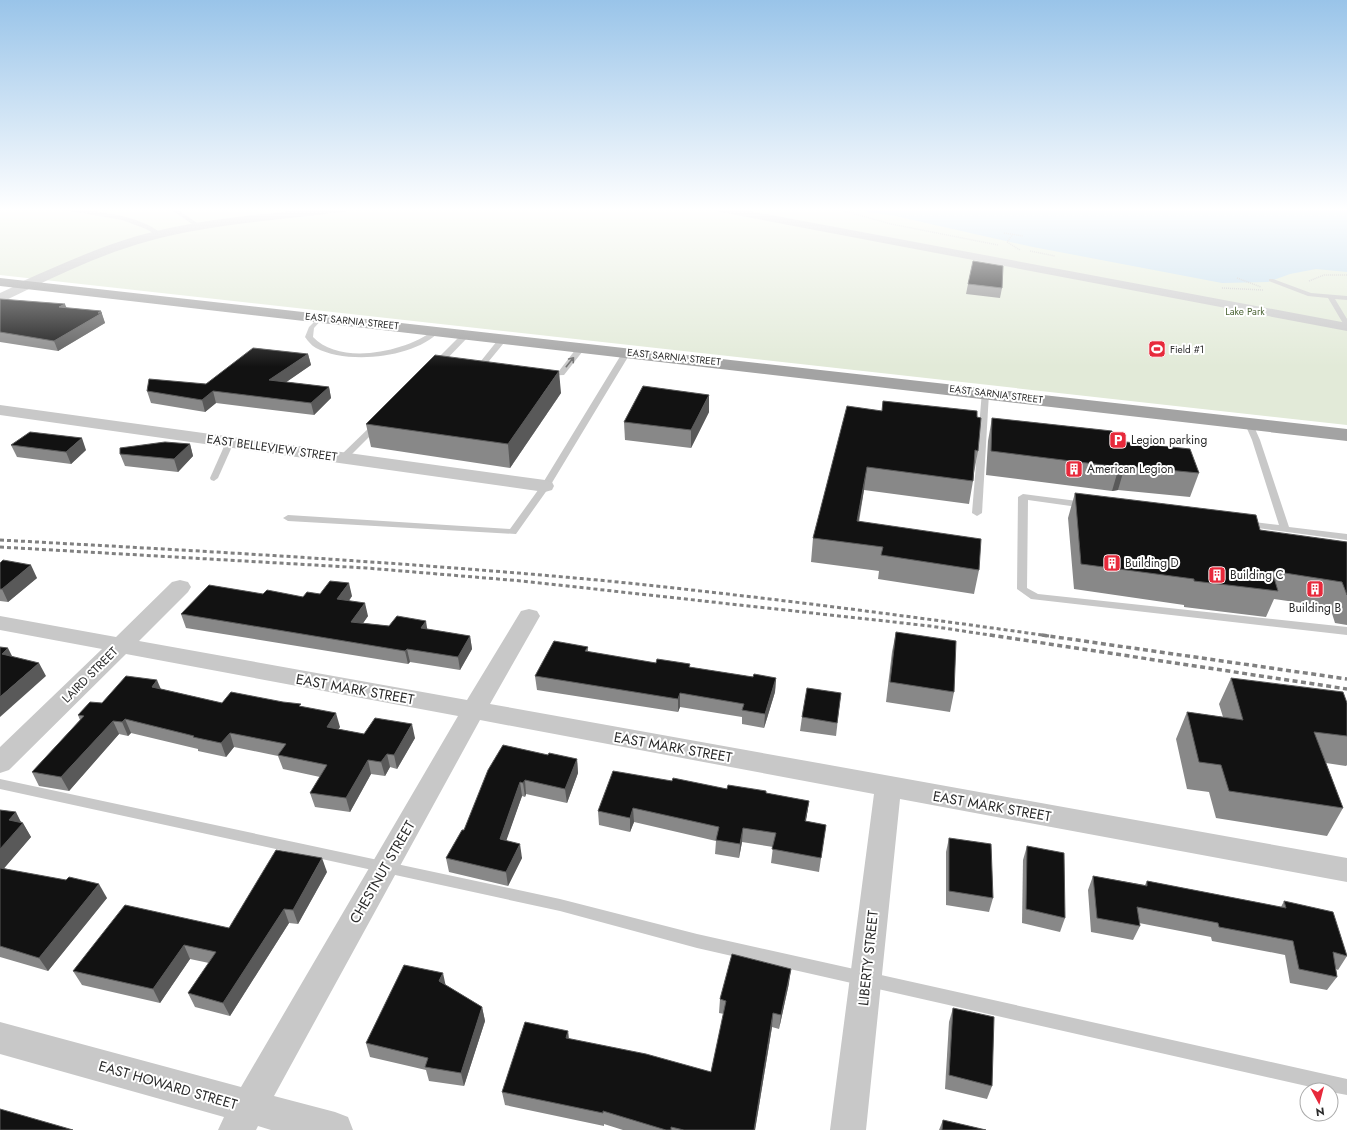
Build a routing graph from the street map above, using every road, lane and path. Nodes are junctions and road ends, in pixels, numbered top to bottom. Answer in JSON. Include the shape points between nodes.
{"nodes":[{"id":1,"x":76,"y":262,"type":"edge"},
{"id":2,"x":1003,"y":262,"type":"edge"},
{"id":3,"x":1347,"y":275,"type":"edge"},
{"id":4,"x":1237,"y":278,"type":"dead end"},
{"id":5,"x":1271,"y":280,"type":"dead end"},
{"id":6,"x":0,"y":282,"type":"edge"},
{"id":7,"x":1254,"y":284,"type":"dead end"},
{"id":8,"x":26,"y":285,"type":"junction"},
{"id":9,"x":1218,"y":287,"type":"dead end"},
{"id":10,"x":1291,"y":288,"type":"junction"},
{"id":11,"x":1330,"y":297,"type":"junction"},
{"id":12,"x":1347,"y":298,"type":"edge"},
{"id":13,"x":0,"y":299,"type":"edge"},
{"id":14,"x":320,"y":318,"type":"junction"},
{"id":15,"x":1347,"y":326,"type":"edge"},
{"id":16,"x":436,"y":331,"type":"junction"},
{"id":17,"x":467,"y":334,"type":"junction"},
{"id":18,"x":504,"y":338,"type":"junction"},
{"id":19,"x":582,"y":347,"type":"junction"},
{"id":20,"x":627,"y":352,"type":"junction"},
{"id":21,"x":504,"y":368,"type":"edge"},
{"id":22,"x":431,"y":370,"type":"edge"},
{"id":23,"x":535,"y":372,"type":"edge"},
{"id":24,"x":985,"y":393,"type":"junction"},
{"id":25,"x":0,"y":410,"type":"edge"},
{"id":26,"x":382,"y":420,"type":"edge"},
{"id":27,"x":1249,"y":424,"type":"junction"},
{"id":28,"x":1347,"y":435,"type":"edge"},
{"id":29,"x":230,"y":442,"type":"junction"},
{"id":30,"x":344,"y":458,"type":"junction"},
{"id":31,"x":214,"y":478,"type":"dead end"},
{"id":32,"x":545,"y":486,"type":"junction"},
{"id":33,"x":1094,"y":506,"type":"edge"},
{"id":34,"x":977,"y":513,"type":"dead end"},
{"id":35,"x":288,"y":518,"type":"dead end"},
{"id":36,"x":1237,"y":523,"type":"edge"},
{"id":37,"x":1285,"y":529,"type":"junction"},
{"id":38,"x":1347,"y":537,"type":"edge"},
{"id":39,"x":180,"y":587,"type":"dead end"},
{"id":40,"x":529,"y":616,"type":"dead end"},
{"id":41,"x":0,"y":623,"type":"edge"},
{"id":42,"x":1347,"y":632,"type":"edge"},
{"id":43,"x":119,"y":646,"type":"junction"},
{"id":44,"x":473,"y":710,"type":"junction"},
{"id":45,"x":0,"y":763,"type":"edge"},
{"id":46,"x":0,"y":784,"type":"edge"},
{"id":47,"x":888,"y":786,"type":"junction"},
{"id":48,"x":384,"y":867,"type":"junction"},
{"id":49,"x":1347,"y":870,"type":"edge"},
{"id":50,"x":865,"y":979,"type":"junction"},
{"id":51,"x":0,"y":1038,"type":"edge"},
{"id":52,"x":1347,"y":1087,"type":"edge"},
{"id":53,"x":242,"y":1119,"type":"edge"},
{"id":54,"x":335,"y":1130,"type":"edge"},
{"id":55,"x":848,"y":1130,"type":"edge"}],
"edges":[{"from":1,"to":8,"type":"street"},
{"from":2,"to":15,"type":"street"},
{"from":3,"to":10,"type":"path","via":[[1324,275]]},
{"from":4,"to":7,"type":"path"},
{"from":5,"to":10,"type":"lane"},
{"from":6,"to":8,"type":"main road","name":"EAST SARNIA STREET"},
{"from":8,"to":13,"type":"street"},
{"from":8,"to":14,"type":"main road","name":"EAST SARNIA STREET"},
{"from":9,"to":10,"type":"path","via":[[1270,290]]},
{"from":10,"to":11,"type":"lane","via":[[1310,295]]},
{"from":11,"to":12,"type":"lane"},
{"from":11,"to":15,"type":"lane"},
{"from":14,"to":16,"type":"main road","name":"EAST SARNIA STREET"},
{"from":14,"to":16,"type":"lane","via":[[311,328],[310,337],[318,346],[334,352],[381,353],[405,348],[424,340]]},
{"from":16,"to":17,"type":"main road","name":"EAST SARNIA STREET"},
{"from":17,"to":18,"type":"main road","name":"EAST SARNIA STREET"},
{"from":17,"to":22,"type":"lane"},
{"from":18,"to":19,"type":"main road","name":"EAST SARNIA STREET"},
{"from":18,"to":21,"type":"lane","via":[[485,361],[488,366]]},
{"from":19,"to":20,"type":"main road","name":"EAST SARNIA STREET"},
{"from":23,"to":19,"type":"lane","one_way":true,"via":[[551,375],[561,373]]},
{"from":20,"to":24,"type":"main road","name":"EAST SARNIA STREET"},
{"from":20,"to":32,"type":"lane"},
{"from":24,"to":27,"type":"main road","name":"EAST SARNIA STREET"},
{"from":24,"to":34,"type":"lane"},
{"from":25,"to":29,"type":"street","name":"EAST BELLEVIEW STREET"},
{"from":26,"to":30,"type":"lane"},
{"from":27,"to":28,"type":"main road","name":"EAST SARNIA STREET"},
{"from":27,"to":37,"type":"lane"},
{"from":29,"to":30,"type":"street","name":"EAST BELLEVIEW STREET"},
{"from":29,"to":31,"type":"lane"},
{"from":30,"to":32,"type":"street","name":"EAST BELLEVIEW STREET"},
{"from":32,"to":35,"type":"lane","via":[[513,532]]},
{"from":33,"to":42,"type":"lane","via":[[1023,497],[1022,590],[1035,598]]},
{"from":36,"to":37,"type":"lane"},
{"from":37,"to":38,"type":"lane"},
{"from":39,"to":43,"type":"street","name":"LAIRD STREET"},
{"from":40,"to":44,"type":"street","name":"CHESTNUT STREET"},
{"from":41,"to":43,"type":"street","name":"EAST MARK STREET"},
{"from":43,"to":44,"type":"street","name":"EAST MARK STREET"},
{"from":43,"to":45,"type":"street","name":"LAIRD STREET"},
{"from":44,"to":47,"type":"street","name":"EAST MARK STREET"},
{"from":44,"to":48,"type":"street","name":"CHESTNUT STREET"},
{"from":46,"to":48,"type":"lane"},
{"from":47,"to":49,"type":"street","name":"EAST MARK STREET"},
{"from":47,"to":50,"type":"street","name":"LIBERTY STREET"},
{"from":48,"to":50,"type":"lane","via":[[560,905],[697,941]]},
{"from":48,"to":53,"type":"street","name":"CHESTNUT STREET"},
{"from":50,"to":52,"type":"lane"},
{"from":50,"to":55,"type":"street","name":"LIBERTY STREET"},
{"from":51,"to":53,"type":"street","name":"EAST HOWARD STREET"},
{"from":53,"to":54,"type":"street","name":"EAST HOWARD STREET"}]}
